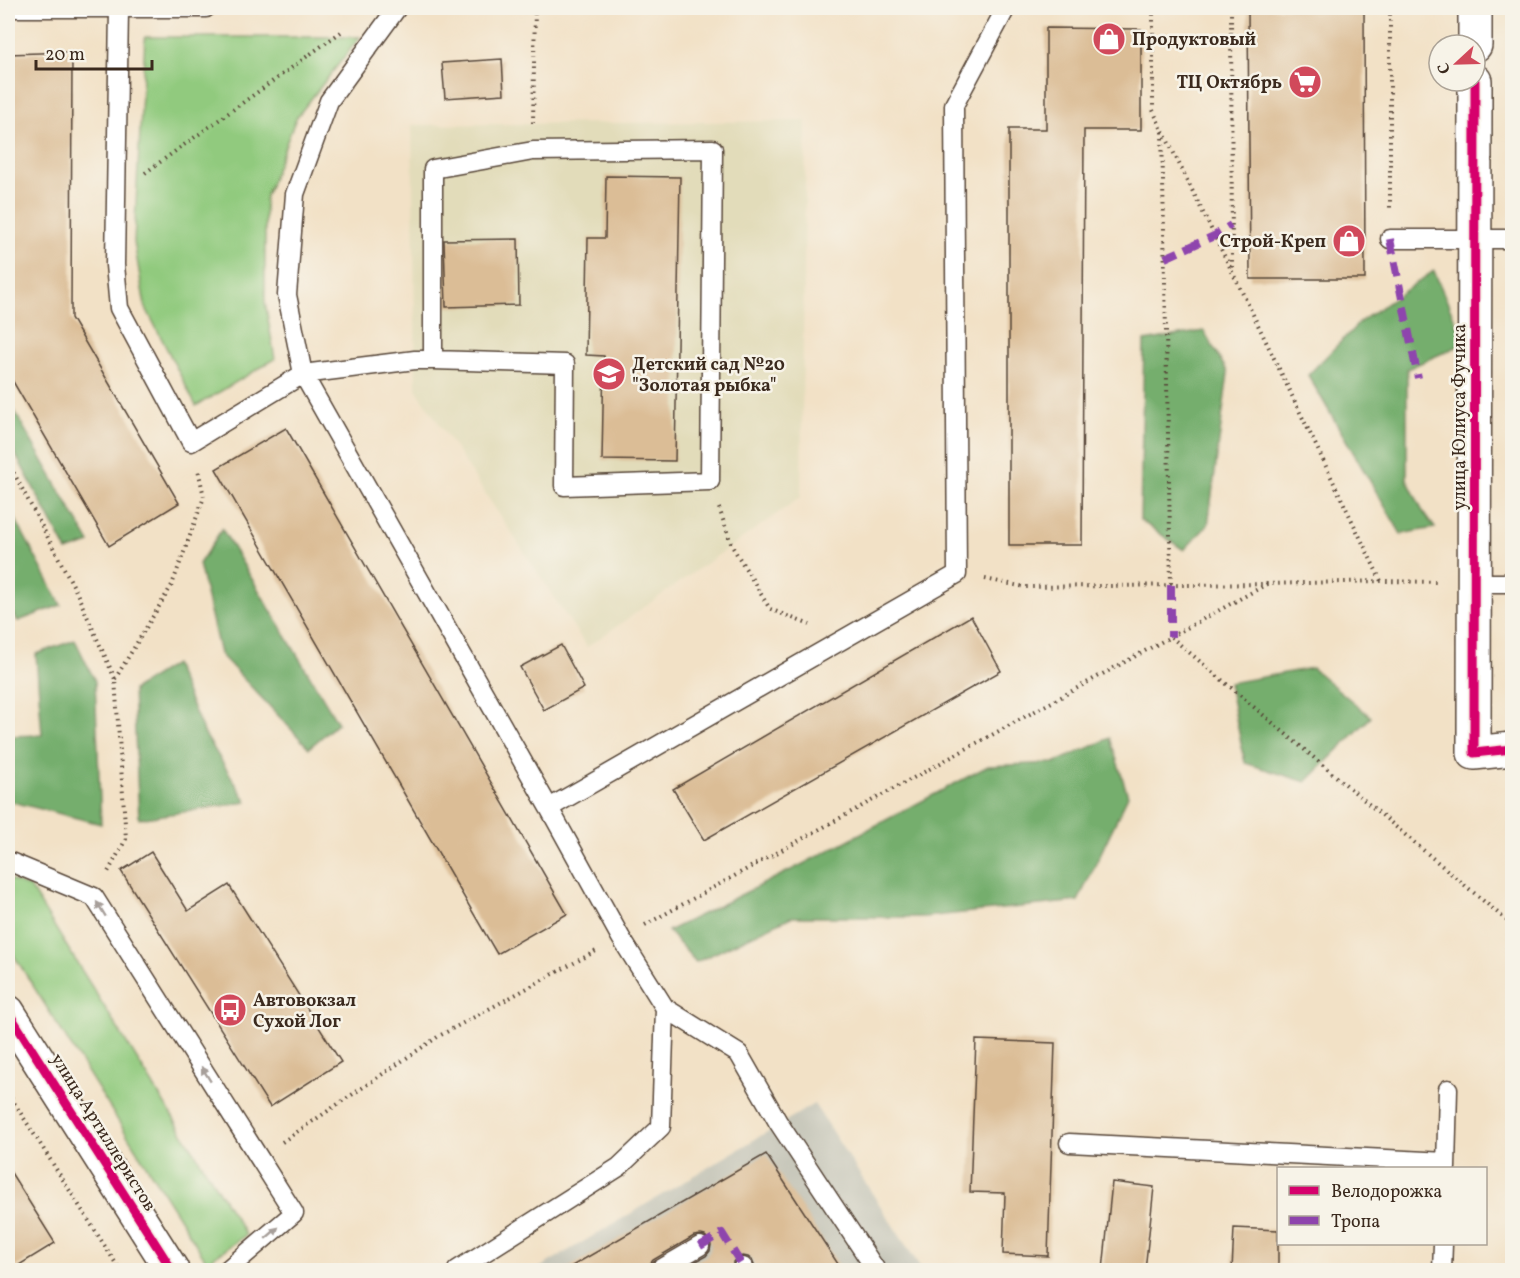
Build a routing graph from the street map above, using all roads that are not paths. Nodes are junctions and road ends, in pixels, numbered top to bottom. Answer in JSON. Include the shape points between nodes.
{"nodes":[{"id":1,"x":8,"y":8,"type":"edge"},
{"id":2,"x":206,"y":8,"type":"edge"},
{"id":3,"x":398,"y":8,"type":"edge"},
{"id":4,"x":1006,"y":8,"type":"edge"},
{"id":5,"x":1475,"y":8,"type":"edge"},
{"id":6,"x":118,"y":9,"type":"edge"},
{"id":7,"x":1475,"y":33,"type":"edge"},
{"id":8,"x":1475,"y":93,"type":"edge"},
{"id":9,"x":1390,"y":239,"type":"road end"},
{"id":10,"x":1475,"y":239,"type":"junction"},
{"id":11,"x":1512,"y":239,"type":"edge"},
{"id":12,"x":433,"y":360,"type":"junction"},
{"id":13,"x":303,"y":374,"type":"junction"},
{"id":14,"x":1512,"y":583,"type":"edge"},
{"id":15,"x":1475,"y":584,"type":"junction"},
{"id":16,"x":1512,"y":749,"type":"edge"},
{"id":17,"x":549,"y":808,"type":"junction"},
{"id":18,"x":8,"y":861,"type":"edge"},
{"id":19,"x":664,"y":1008,"type":"junction"},
{"id":20,"x":8,"y":1012,"type":"edge"},
{"id":21,"x":1448,"y":1089,"type":"dead end"},
{"id":22,"x":1069,"y":1143,"type":"dead end"},
{"id":23,"x":1446,"y":1165,"type":"edge"},
{"id":24,"x":1443,"y":1245,"type":"edge"},
{"id":25,"x":700,"y":1246,"type":"dead end"},
{"id":26,"x":172,"y":1270,"type":"edge"},
{"id":27,"x":227,"y":1270,"type":"edge"},
{"id":28,"x":457,"y":1270,"type":"edge"},
{"id":29,"x":659,"y":1270,"type":"edge"},
{"id":30,"x":876,"y":1270,"type":"edge"},
{"id":31,"x":1442,"y":1270,"type":"edge"}],
"edges":[{"from":1,"to":6,"type":"lane"},
{"from":2,"to":6,"type":"lane"},
{"from":3,"to":13,"type":"lane","via":[[328,101],[295,194],[287,295]]},
{"from":4,"to":17,"type":"lane","via":[[954,105],[957,574]]},
{"from":5,"to":7,"type":"street"},
{"from":6,"to":13,"type":"lane","via":[[114,265],[119,308],[191,441]]},
{"from":8,"to":10,"type":"street","name":"улица Юлиуса Фучика"},
{"from":9,"to":10,"type":"lane"},
{"from":10,"to":11,"type":"lane"},
{"from":10,"to":15,"type":"street","name":"улица Юлиуса Фучика"},
{"from":12,"to":12,"type":"lane","via":[[433,169],[533,151],[713,149],[710,481],[564,486],[565,364]]},
{"from":12,"to":13,"type":"lane"},
{"from":13,"to":17,"type":"lane"},
{"from":14,"to":15,"type":"lane"},
{"from":15,"to":16,"type":"street","name":"улица Юлиуса Фучика","via":[[1474,753]]},
{"from":17,"to":19,"type":"lane"},
{"from":27,"to":18,"type":"lane","one_way":true,"via":[[294,1214],[94,897]]},
{"from":19,"to":28,"type":"lane","via":[[661,1126],[619,1167]]},
{"from":19,"to":30,"type":"lane","via":[[739,1054],[778,1122]]},
{"from":20,"to":26,"type":"street","name":"улица Артиллеристов"},
{"from":21,"to":23,"type":"lane"},
{"from":22,"to":23,"type":"lane"},
{"from":24,"to":31,"type":"lane"},
{"from":25,"to":29,"type":"lane"}]}
